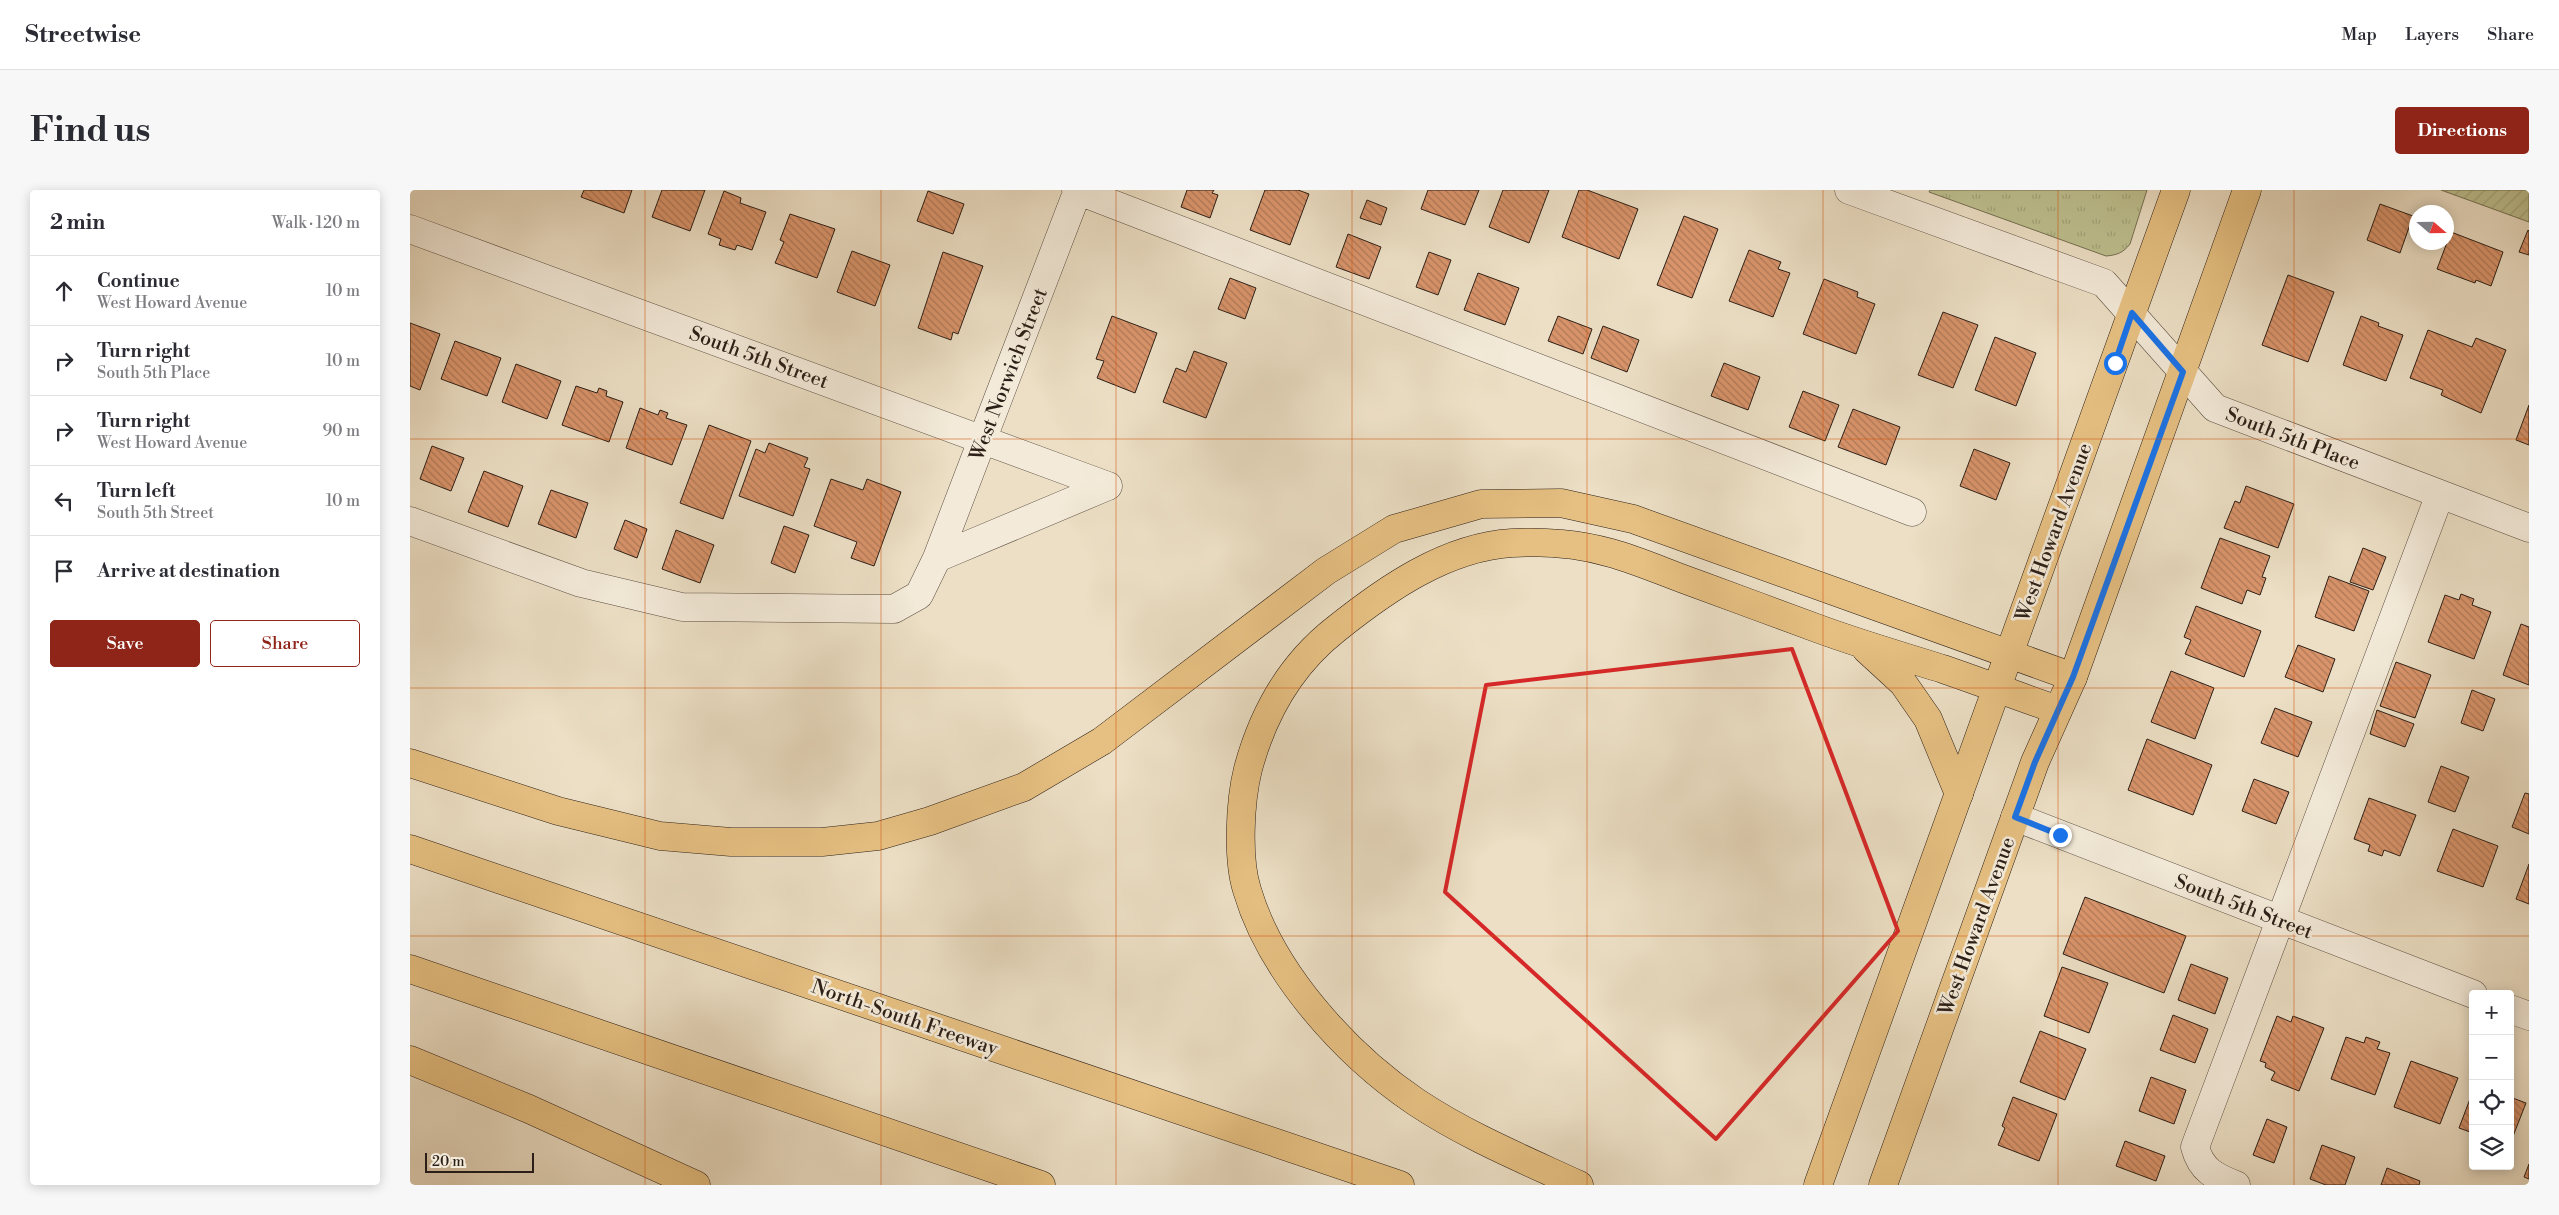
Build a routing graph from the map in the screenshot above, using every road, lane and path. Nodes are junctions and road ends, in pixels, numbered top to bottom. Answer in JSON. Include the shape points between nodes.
{"nodes":[{"id":1,"x":1077,"y":190,"type":"edge"},
{"id":2,"x":1849,"y":190,"type":"edge"},
{"id":3,"x":2176,"y":190,"type":"edge"},
{"id":4,"x":2247,"y":190,"type":"edge"},
{"id":5,"x":410,"y":229,"type":"edge"},
{"id":6,"x":2132,"y":313,"type":"junction"},
{"id":7,"x":2183,"y":372,"type":"junction"},
{"id":8,"x":982,"y":440,"type":"junction"},
{"id":9,"x":2440,"y":494,"type":"junction"},
{"id":10,"x":1912,"y":512,"type":"dead end"},
{"id":11,"x":410,"y":521,"type":"edge"},
{"id":12,"x":2529,"y":528,"type":"edge"},
{"id":13,"x":937,"y":558,"type":"junction"},
{"id":14,"x":1862,"y":644,"type":"junction"},
{"id":15,"x":2010,"y":654,"type":"junction"},
{"id":16,"x":2073,"y":677,"type":"junction"},
{"id":17,"x":1997,"y":689,"type":"junction"},
{"id":18,"x":2058,"y":710,"type":"junction"},
{"id":19,"x":410,"y":763,"type":"edge"},
{"id":20,"x":1959,"y":794,"type":"junction"},
{"id":21,"x":2015,"y":817,"type":"junction"},
{"id":22,"x":410,"y":849,"type":"edge"},
{"id":23,"x":2278,"y":920,"type":"junction"},
{"id":24,"x":410,"y":969,"type":"edge"},
{"id":25,"x":2469,"y":992,"type":"edge"},
{"id":26,"x":2514,"y":1010,"type":"edge"},
{"id":27,"x":2529,"y":1016,"type":"edge"},
{"id":28,"x":410,"y":1060,"type":"edge"},
{"id":29,"x":696,"y":1185,"type":"edge"},
{"id":30,"x":1041,"y":1185,"type":"edge"},
{"id":31,"x":1400,"y":1185,"type":"edge"},
{"id":32,"x":1579,"y":1185,"type":"edge"},
{"id":33,"x":1818,"y":1185,"type":"edge"},
{"id":34,"x":1883,"y":1185,"type":"edge"},
{"id":35,"x":2236,"y":1185,"type":"edge"}],
"edges":[{"from":1,"to":8,"type":"street","name":"West Norwich Street"},
{"from":1,"to":10,"type":"street"},
{"from":2,"to":6,"type":"street","name":"South 5th Place","via":[[2104,283]]},
{"from":3,"to":6,"type":"main road","name":"West Howard Avenue"},
{"from":4,"to":7,"type":"main road","name":"West Howard Avenue"},
{"from":5,"to":8,"type":"street","name":"South 5th Street"},
{"from":6,"to":7,"type":"street","name":"South 5th Place"},
{"from":6,"to":15,"type":"main road","name":"West Howard Avenue"},
{"from":7,"to":9,"type":"street","name":"South 5th Place","via":[[2216,408]]},
{"from":7,"to":16,"type":"main road","name":"West Howard Avenue"},
{"from":8,"to":13,"type":"street","name":"West Norwich Street"},
{"from":8,"to":13,"type":"street","name":"South 5th Street","via":[[1108,486]]},
{"from":9,"to":12,"type":"street","name":"South 5th Place"},
{"from":9,"to":23,"type":"street"},
{"from":11,"to":13,"type":"street","name":"West Norwich Street","via":[[580,583],[682,608],[894,609],[920,595]]},
{"from":14,"to":17,"type":"main road"},
{"from":14,"to":20,"type":"main road","via":[[1903,683],[1928,719]]},
{"from":14,"to":32,"type":"main road","via":[[1609,552],[1557,544],[1509,543],[1457,554],[1371,600],[1316,644],[1281,687],[1257,736],[1243,790],[1241,838],[1245,886],[1259,924],[1277,958],[1350,1049],[1413,1100],[1475,1137]]},
{"from":15,"to":16,"type":"main road"},
{"from":15,"to":17,"type":"main road","name":"West Howard Avenue"},
{"from":15,"to":19,"type":"main road","via":[[1632,519],[1561,503],[1481,504],[1394,529],[1334,566],[1102,741],[1024,787],[930,822],[878,836],[804,842],[731,842],[660,836],[558,812]]},
{"from":16,"to":18,"type":"main road","name":"West Howard Avenue"},
{"from":17,"to":18,"type":"main road"},
{"from":17,"to":20,"type":"main road","name":"West Howard Avenue"},
{"from":18,"to":21,"type":"main road","name":"West Howard Avenue"},
{"from":20,"to":33,"type":"main road","name":"West Howard Avenue"},
{"from":21,"to":23,"type":"street","name":"South 5th Street"},
{"from":21,"to":34,"type":"main road","name":"West Howard Avenue"},
{"from":22,"to":31,"type":"main road","name":"North-South Freeway"},
{"from":23,"to":25,"type":"street","name":"South 5th Street"},
{"from":23,"to":35,"type":"street","via":[[2195,1147],[2199,1161],[2214,1177]]},
{"from":24,"to":30,"type":"main road"},
{"from":26,"to":27,"type":"street"},
{"from":28,"to":29,"type":"main road","via":[[529,1109]]}]}
